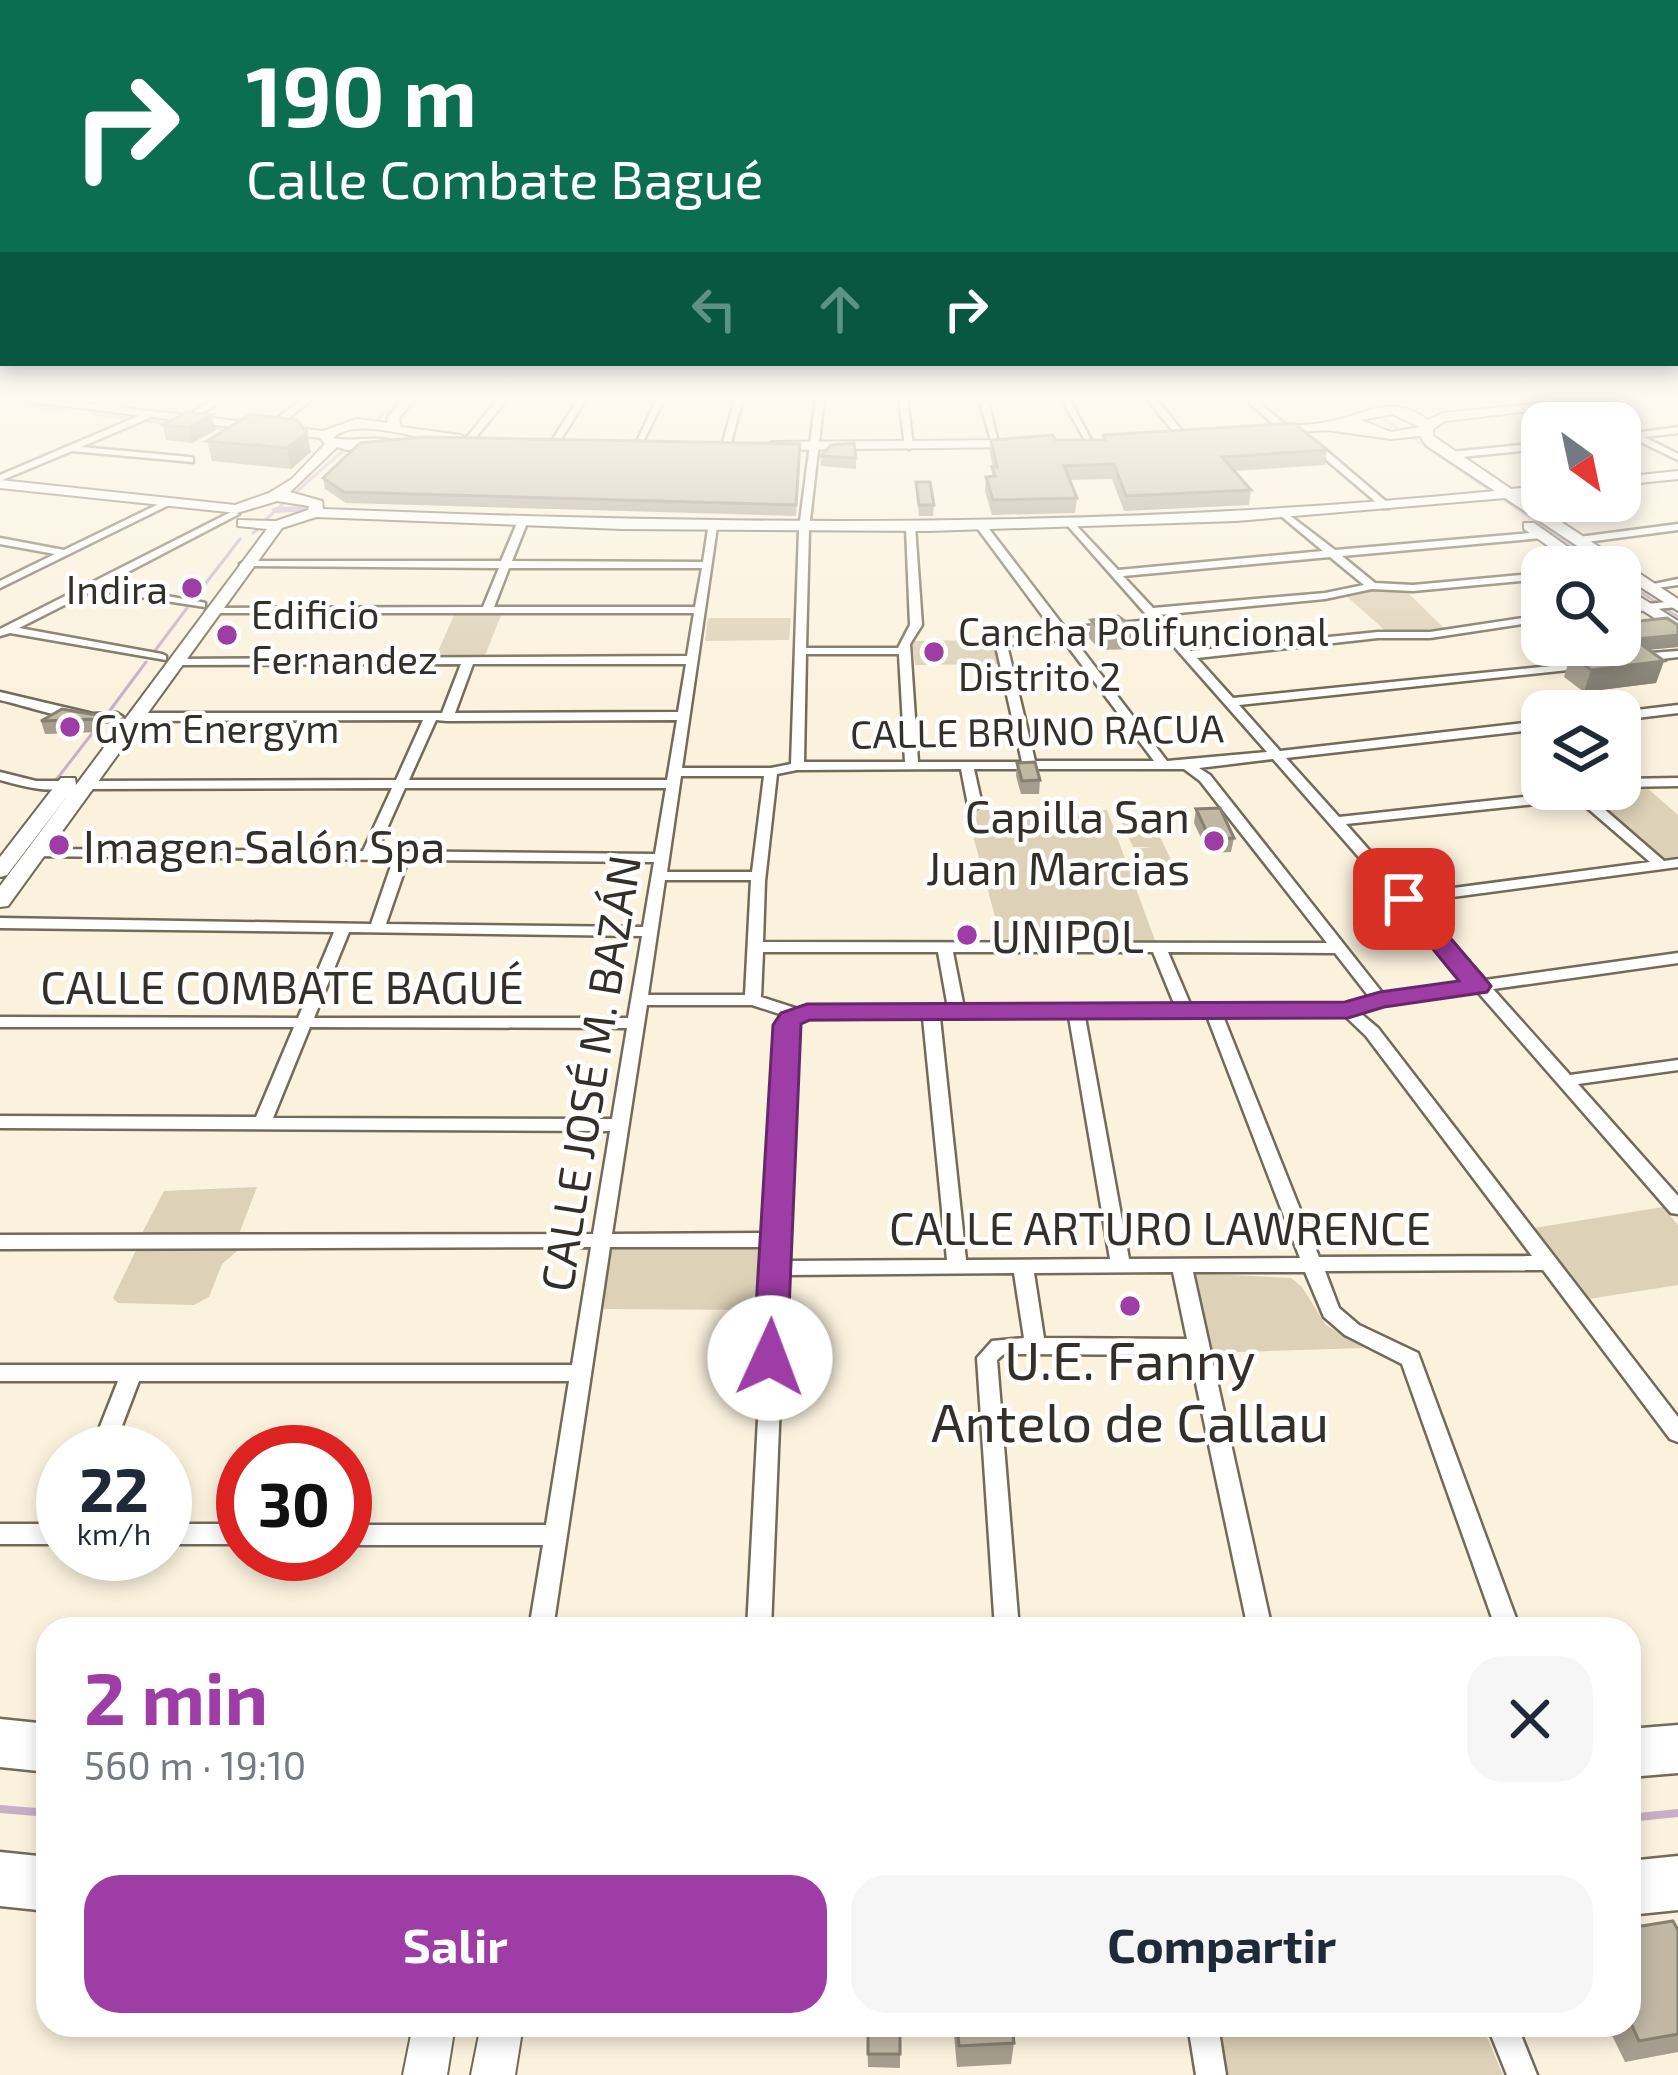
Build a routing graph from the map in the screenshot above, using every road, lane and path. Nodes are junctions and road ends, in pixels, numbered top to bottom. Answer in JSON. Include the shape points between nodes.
{"nodes":[{"id":1,"x":112,"y":495,"type":"edge"},
{"id":2,"x":276,"y":495,"type":"edge"},
{"id":3,"x":307,"y":495,"type":"edge"},
{"id":4,"x":807,"y":495,"type":"edge"},
{"id":5,"x":1372,"y":495,"type":"edge"},
{"id":6,"x":1478,"y":495,"type":"edge"},
{"id":7,"x":1509,"y":495,"type":"edge"},
{"id":8,"x":1517,"y":495,"type":"edge"},
{"id":9,"x":272,"y":497,"type":"junction"},
{"id":10,"x":304,"y":498,"type":"junction"},
{"id":11,"x":1482,"y":498,"type":"junction"},
{"id":12,"x":170,"y":502,"type":"junction"},
{"id":13,"x":1386,"y":506,"type":"junction"},
{"id":14,"x":315,"y":512,"type":"junction"},
{"id":15,"x":1284,"y":514,"type":"junction"},
{"id":16,"x":238,"y":515,"type":"junction"},
{"id":17,"x":522,"y":523,"type":"junction"},
{"id":18,"x":1072,"y":524,"type":"junction"},
{"id":19,"x":277,"y":525,"type":"junction"},
{"id":20,"x":982,"y":527,"type":"junction"},
{"id":21,"x":1678,"y":527,"type":"edge"},
{"id":22,"x":911,"y":528,"type":"junction"},
{"id":23,"x":713,"y":529,"type":"junction"},
{"id":24,"x":804,"y":529,"type":"junction"},
{"id":25,"x":1542,"y":535,"type":"junction"},
{"id":26,"x":1580,"y":540,"type":"junction"},
{"id":27,"x":0,"y":541,"type":"edge"},
{"id":28,"x":1558,"y":546,"type":"edge"},
{"id":29,"x":65,"y":553,"type":"junction"},
{"id":30,"x":1332,"y":554,"type":"junction"},
{"id":31,"x":245,"y":564,"type":"junction"},
{"id":32,"x":506,"y":564,"type":"junction"},
{"id":33,"x":707,"y":565,"type":"junction"},
{"id":34,"x":1116,"y":573,"type":"junction"},
{"id":35,"x":1521,"y":578,"type":"edge"},
{"id":36,"x":1678,"y":582,"type":"edge"},
{"id":37,"x":0,"y":585,"type":"edge"},
{"id":38,"x":90,"y":586,"type":"junction"},
{"id":39,"x":1372,"y":586,"type":"junction"},
{"id":40,"x":1649,"y":586,"type":"junction"},
{"id":41,"x":1665,"y":606,"type":"edge"},
{"id":42,"x":206,"y":608,"type":"junction"},
{"id":43,"x":487,"y":610,"type":"junction"},
{"id":44,"x":700,"y":610,"type":"junction"},
{"id":45,"x":1155,"y":617,"type":"junction"},
{"id":46,"x":1521,"y":622,"type":"edge"},
{"id":47,"x":1678,"y":628,"type":"edge"},
{"id":48,"x":4,"y":631,"type":"edge"},
{"id":49,"x":1062,"y":635,"type":"junction"},
{"id":50,"x":904,"y":651,"type":"junction"},
{"id":51,"x":799,"y":652,"type":"junction"},
{"id":52,"x":1678,"y":654,"type":"edge"},
{"id":53,"x":1188,"y":655,"type":"junction"},
{"id":54,"x":168,"y":660,"type":"junction"},
{"id":55,"x":692,"y":660,"type":"junction"},
{"id":56,"x":468,"y":661,"type":"junction"},
{"id":57,"x":0,"y":696,"type":"edge"},
{"id":58,"x":1230,"y":702,"type":"junction"},
{"id":59,"x":1678,"y":709,"type":"edge"},
{"id":60,"x":1641,"y":713,"type":"edge"},
{"id":61,"x":683,"y":716,"type":"junction"},
{"id":62,"x":126,"y":717,"type":"junction"},
{"id":63,"x":439,"y":717,"type":"junction"},
{"id":64,"x":1521,"y":727,"type":"edge"},
{"id":65,"x":1278,"y":756,"type":"junction"},
{"id":66,"x":1187,"y":765,"type":"junction"},
{"id":67,"x":797,"y":766,"type":"junction"},
{"id":68,"x":912,"y":766,"type":"junction"},
{"id":69,"x":967,"y":766,"type":"junction"},
{"id":70,"x":1030,"y":766,"type":"junction"},
{"id":71,"x":1165,"y":766,"type":"junction"},
{"id":72,"x":771,"y":772,"type":"junction"},
{"id":73,"x":0,"y":776,"type":"edge"},
{"id":74,"x":674,"y":778,"type":"junction"},
{"id":75,"x":1678,"y":782,"type":"edge"},
{"id":76,"x":1641,"y":783,"type":"edge"},
{"id":77,"x":75,"y":785,"type":"junction"},
{"id":78,"x":399,"y":785,"type":"junction"},
{"id":79,"x":1521,"y":801,"type":"edge"},
{"id":80,"x":975,"y":805,"type":"dead end"},
{"id":81,"x":1598,"y":810,"type":"edge"},
{"id":82,"x":38,"y":819,"type":"junction"},
{"id":83,"x":1336,"y":821,"type":"junction"},
{"id":84,"x":35,"y":854,"type":"junction"},
{"id":85,"x":368,"y":856,"type":"junction"},
{"id":86,"x":402,"y":856,"type":"junction"},
{"id":87,"x":3,"y":864,"type":"edge"},
{"id":88,"x":1669,"y":864,"type":"edge"},
{"id":89,"x":660,"y":867,"type":"junction"},
{"id":90,"x":759,"y":876,"type":"junction"},
{"id":91,"x":0,"y":890,"type":"edge"},
{"id":92,"x":1404,"y":899,"type":"junction"},
{"id":93,"x":0,"y":901,"type":"edge"},
{"id":94,"x":0,"y":923,"type":"edge"},
{"id":95,"x":343,"y":928,"type":"junction"},
{"id":96,"x":377,"y":928,"type":"junction"},
{"id":97,"x":650,"y":932,"type":"junction"},
{"id":98,"x":757,"y":947,"type":"junction"},
{"id":99,"x":1341,"y":948,"type":"junction"},
{"id":100,"x":946,"y":949,"type":"junction"},
{"id":101,"x":1159,"y":949,"type":"junction"},
{"id":102,"x":1678,"y":958,"type":"edge"},
{"id":103,"x":1478,"y":986,"type":"junction"},
{"id":104,"x":639,"y":1000,"type":"junction"},
{"id":105,"x":753,"y":1000,"type":"junction"},
{"id":106,"x":1380,"y":1000,"type":"junction"},
{"id":107,"x":1348,"y":1010,"type":"junction"},
{"id":108,"x":1185,"y":1011,"type":"junction"},
{"id":109,"x":1214,"y":1011,"type":"junction"},
{"id":110,"x":1076,"y":1012,"type":"junction"},
{"id":111,"x":797,"y":1014,"type":"junction"},
{"id":112,"x":931,"y":1014,"type":"junction"},
{"id":113,"x":957,"y":1014,"type":"junction"},
{"id":114,"x":0,"y":1022,"type":"edge"},
{"id":115,"x":304,"y":1022,"type":"junction"},
{"id":116,"x":636,"y":1023,"type":"junction"},
{"id":117,"x":1678,"y":1065,"type":"edge"},
{"id":118,"x":1564,"y":1082,"type":"junction"},
{"id":119,"x":0,"y":1122,"type":"edge"},
{"id":120,"x":262,"y":1124,"type":"junction"},
{"id":121,"x":620,"y":1125,"type":"junction"},
{"id":122,"x":1668,"y":1185,"type":"edge"},
{"id":123,"x":1678,"y":1208,"type":"edge"},
{"id":124,"x":602,"y":1240,"type":"junction"},
{"id":125,"x":775,"y":1240,"type":"junction"},
{"id":126,"x":0,"y":1242,"type":"edge"},
{"id":127,"x":1546,"y":1263,"type":"junction"},
{"id":128,"x":1023,"y":1267,"type":"junction"},
{"id":129,"x":1121,"y":1267,"type":"junction"},
{"id":130,"x":1313,"y":1267,"type":"junction"},
{"id":131,"x":774,"y":1268,"type":"junction"},
{"id":132,"x":957,"y":1268,"type":"junction"},
{"id":133,"x":1182,"y":1268,"type":"junction"},
{"id":134,"x":1035,"y":1345,"type":"junction"},
{"id":135,"x":1198,"y":1347,"type":"junction"},
{"id":136,"x":0,"y":1372,"type":"edge"},
{"id":137,"x":131,"y":1373,"type":"junction"},
{"id":138,"x":581,"y":1373,"type":"junction"},
{"id":139,"x":111,"y":1425,"type":"edge"},
{"id":140,"x":1678,"y":1432,"type":"edge"},
{"id":141,"x":0,"y":1534,"type":"edge"},
{"id":142,"x":36,"y":1534,"type":"edge"},
{"id":143,"x":372,"y":1534,"type":"edge"},
{"id":144,"x":556,"y":1535,"type":"junction"},
{"id":145,"x":544,"y":1617,"type":"edge"},
{"id":146,"x":759,"y":1617,"type":"edge"},
{"id":147,"x":1006,"y":1617,"type":"edge"},
{"id":148,"x":1257,"y":1617,"type":"edge"},
{"id":149,"x":1504,"y":1617,"type":"edge"},
{"id":150,"x":0,"y":1743,"type":"edge"},
{"id":151,"x":36,"y":1747,"type":"edge"},
{"id":152,"x":1678,"y":1749,"type":"edge"},
{"id":153,"x":1641,"y":1752,"type":"edge"},
{"id":154,"x":0,"y":1880,"type":"edge"},
{"id":155,"x":36,"y":1883,"type":"edge"},
{"id":156,"x":1678,"y":1883,"type":"edge"},
{"id":157,"x":1641,"y":1887,"type":"edge"},
{"id":158,"x":432,"y":2037,"type":"edge"},
{"id":159,"x":500,"y":2037,"type":"edge"},
{"id":160,"x":1205,"y":2037,"type":"edge"},
{"id":161,"x":1507,"y":2037,"type":"edge"},
{"id":162,"x":425,"y":2075,"type":"edge"},
{"id":163,"x":493,"y":2075,"type":"edge"},
{"id":164,"x":1210,"y":2075,"type":"edge"},
{"id":165,"x":1522,"y":2075,"type":"edge"}],
"edges":[{"from":1,"to":12,"type":"main road"},
{"from":2,"to":9,"type":"main road"},
{"from":3,"to":10,"type":"main road"},
{"from":4,"to":24,"type":"street"},
{"from":5,"to":13,"type":"street"},
{"from":6,"to":11,"type":"main road"},
{"from":7,"to":11,"type":"main road"},
{"from":8,"to":26,"type":"main road"},
{"from":9,"to":10,"type":"main road"},
{"from":9,"to":16,"type":"main road"},
{"from":10,"to":14,"type":"main road"},
{"from":11,"to":13,"type":"main road"},
{"from":11,"to":25,"type":"main road"},
{"from":12,"to":16,"type":"main road"},
{"from":12,"to":29,"type":"street"},
{"from":13,"to":15,"type":"main road"},
{"from":14,"to":17,"type":"main road"},
{"from":14,"to":19,"type":"main road"},
{"from":15,"to":18,"type":"main road"},
{"from":15,"to":30,"type":"street"},
{"from":16,"to":19,"type":"main road"},
{"from":16,"to":38,"type":"street"},
{"from":16,"to":42,"type":"main road","via":[[247,539]]},
{"from":17,"to":23,"type":"main road"},
{"from":17,"to":32,"type":"street"},
{"from":18,"to":20,"type":"main road"},
{"from":18,"to":34,"type":"street"},
{"from":19,"to":31,"type":"main road"},
{"from":20,"to":22,"type":"main road"},
{"from":20,"to":49,"type":"street"},
{"from":21,"to":26,"type":"street"},
{"from":22,"to":24,"type":"main road"},
{"from":22,"to":50,"type":"street","via":[[916,625]]},
{"from":23,"to":24,"type":"main road"},
{"from":23,"to":33,"type":"street","name":"CALLE JOSÉ M. BAZÁN"},
{"from":24,"to":51,"type":"street"},
{"from":25,"to":28,"type":"main road"},
{"from":25,"to":30,"type":"street"},
{"from":26,"to":40,"type":"main road"},
{"from":27,"to":29,"type":"street"},
{"from":29,"to":37,"type":"street"},
{"from":30,"to":34,"type":"street"},
{"from":30,"to":39,"type":"street"},
{"from":31,"to":32,"type":"street"},
{"from":31,"to":42,"type":"main road"},
{"from":32,"to":33,"type":"street"},
{"from":32,"to":43,"type":"street"},
{"from":33,"to":44,"type":"street","name":"CALLE JOSÉ M. BAZÁN"},
{"from":34,"to":45,"type":"street"},
{"from":35,"to":39,"type":"street"},
{"from":36,"to":40,"type":"street"},
{"from":38,"to":42,"type":"street"},
{"from":38,"to":48,"type":"street"},
{"from":39,"to":45,"type":"street"},
{"from":40,"to":41,"type":"main road"},
{"from":41,"to":47,"type":"main road"},
{"from":42,"to":43,"type":"street"},
{"from":42,"to":54,"type":"main road"},
{"from":43,"to":44,"type":"street"},
{"from":44,"to":55,"type":"street","name":"CALLE JOSÉ M. BAZÁN"},
{"from":45,"to":49,"type":"street"},
{"from":45,"to":53,"type":"street"},
{"from":46,"to":53,"type":"street"},
{"from":48,"to":54,"type":"street"},
{"from":49,"to":70,"type":"street","via":[[1001,642]]},
{"from":49,"to":71,"type":"street"},
{"from":50,"to":51,"type":"street"},
{"from":50,"to":68,"type":"street"},
{"from":51,"to":67,"type":"street"},
{"from":52,"to":58,"type":"street"},
{"from":53,"to":58,"type":"street"},
{"from":54,"to":56,"type":"street"},
{"from":54,"to":62,"type":"main road"},
{"from":55,"to":56,"type":"street"},
{"from":55,"to":61,"type":"street","name":"CALLE JOSÉ M. BAZÁN"},
{"from":56,"to":63,"type":"street"},
{"from":57,"to":62,"type":"street","via":[[93,718]]},
{"from":58,"to":65,"type":"street"},
{"from":59,"to":60,"type":"street"},
{"from":61,"to":63,"type":"street"},
{"from":61,"to":74,"type":"street","name":"CALLE JOSÉ M. BAZÁN"},
{"from":62,"to":63,"type":"street"},
{"from":62,"to":77,"type":"main road"},
{"from":63,"to":78,"type":"street"},
{"from":64,"to":65,"type":"street","name":"CALLE BRUNO RACUA"},
{"from":65,"to":66,"type":"street","name":"CALLE BRUNO RACUA"},
{"from":65,"to":83,"type":"street"},
{"from":66,"to":71,"type":"street","name":"CALLE BRUNO RACUA"},
{"from":66,"to":99,"type":"street"},
{"from":67,"to":68,"type":"street","name":"CALLE BRUNO RACUA"},
{"from":67,"to":72,"type":"street","name":"CALLE BRUNO RACUA"},
{"from":68,"to":69,"type":"street","name":"CALLE BRUNO RACUA"},
{"from":69,"to":70,"type":"street","name":"CALLE BRUNO RACUA"},
{"from":69,"to":80,"type":"street"},
{"from":70,"to":71,"type":"street","name":"CALLE BRUNO RACUA"},
{"from":72,"to":74,"type":"street","name":"CALLE BRUNO RACUA"},
{"from":72,"to":90,"type":"street"},
{"from":73,"to":77,"type":"street","name":"CALLE BRUNO RACUA"},
{"from":74,"to":78,"type":"street","name":"CALLE BRUNO RACUA"},
{"from":74,"to":89,"type":"street","name":"CALLE JOSÉ M. BAZÁN"},
{"from":75,"to":76,"type":"street"},
{"from":77,"to":78,"type":"street","name":"CALLE BRUNO RACUA"},
{"from":77,"to":82,"type":"main road"},
{"from":77,"to":84,"type":"main road"},
{"from":78,"to":85,"type":"street"},
{"from":79,"to":83,"type":"street"},
{"from":81,"to":88,"type":"street"},
{"from":82,"to":84,"type":"main road","via":[[44,825],[28,848]]},
{"from":82,"to":87,"type":"main road"},
{"from":83,"to":92,"type":"street"},
{"from":84,"to":85,"type":"street"},
{"from":84,"to":93,"type":"main road"},
{"from":85,"to":86,"type":"street"},
{"from":86,"to":89,"type":"street"},
{"from":86,"to":96,"type":"street"},
{"from":87,"to":91,"type":"main road","via":[[16,871]]},
{"from":88,"to":92,"type":"street"},
{"from":89,"to":90,"type":"street"},
{"from":89,"to":97,"type":"street","name":"CALLE JOSÉ M. BAZÁN"},
{"from":90,"to":98,"type":"street"},
{"from":92,"to":103,"type":"street"},
{"from":94,"to":95,"type":"street"},
{"from":95,"to":96,"type":"street"},
{"from":95,"to":115,"type":"street"},
{"from":96,"to":97,"type":"street"},
{"from":97,"to":104,"type":"street","name":"CALLE JOSÉ M. BAZÁN"},
{"from":98,"to":100,"type":"street"},
{"from":98,"to":105,"type":"street"},
{"from":99,"to":101,"type":"street"},
{"from":99,"to":106,"type":"street"},
{"from":100,"to":101,"type":"street"},
{"from":100,"to":113,"type":"street"},
{"from":101,"to":108,"type":"street"},
{"from":102,"to":103,"type":"street"},
{"from":103,"to":106,"type":"street"},
{"from":103,"to":118,"type":"street"},
{"from":104,"to":105,"type":"street"},
{"from":104,"to":116,"type":"street","name":"CALLE JOSÉ M. BAZÁN"},
{"from":105,"to":111,"type":"street"},
{"from":106,"to":107,"type":"street"},
{"from":107,"to":109,"type":"street"},
{"from":107,"to":127,"type":"street"},
{"from":108,"to":109,"type":"street"},
{"from":108,"to":110,"type":"street"},
{"from":109,"to":130,"type":"street"},
{"from":110,"to":113,"type":"street"},
{"from":110,"to":129,"type":"street"},
{"from":111,"to":112,"type":"street"},
{"from":111,"to":125,"type":"street","via":[[786,1025]]},
{"from":112,"to":113,"type":"street"},
{"from":112,"to":132,"type":"street"},
{"from":114,"to":115,"type":"street","name":"CALLE COMBATE BAGUÉ"},
{"from":115,"to":116,"type":"street","name":"CALLE COMBATE BAGUÉ"},
{"from":115,"to":120,"type":"street"},
{"from":116,"to":121,"type":"street","name":"CALLE JOSÉ M. BAZÁN"},
{"from":117,"to":118,"type":"street"},
{"from":118,"to":122,"type":"street"},
{"from":119,"to":120,"type":"street"},
{"from":120,"to":121,"type":"street"},
{"from":121,"to":124,"type":"street","name":"CALLE JOSÉ M. BAZÁN"},
{"from":122,"to":123,"type":"street"},
{"from":124,"to":125,"type":"street"},
{"from":124,"to":126,"type":"street"},
{"from":124,"to":138,"type":"street","name":"CALLE JOSÉ M. BAZÁN"},
{"from":125,"to":131,"type":"street"},
{"from":127,"to":130,"type":"street","name":"CALLE ARTURO LAWRENCE"},
{"from":127,"to":140,"type":"street"},
{"from":128,"to":129,"type":"street","name":"CALLE ARTURO LAWRENCE"},
{"from":128,"to":132,"type":"street","name":"CALLE ARTURO LAWRENCE"},
{"from":128,"to":134,"type":"street"},
{"from":129,"to":133,"type":"street","name":"CALLE ARTURO LAWRENCE"},
{"from":130,"to":133,"type":"street","name":"CALLE ARTURO LAWRENCE"},
{"from":130,"to":149,"type":"street","via":[[1340,1322],[1411,1359]]},
{"from":131,"to":132,"type":"street","name":"CALLE ARTURO LAWRENCE"},
{"from":131,"to":146,"type":"street"},
{"from":133,"to":135,"type":"street"},
{"from":134,"to":135,"type":"street"},
{"from":134,"to":147,"type":"street","via":[[999,1346],[987,1358]]},
{"from":135,"to":148,"type":"street"},
{"from":136,"to":137,"type":"street"},
{"from":137,"to":138,"type":"street"},
{"from":137,"to":139,"type":"street"},
{"from":138,"to":144,"type":"street","name":"CALLE JOSÉ M. BAZÁN"},
{"from":141,"to":142,"type":"street"},
{"from":143,"to":144,"type":"street"},
{"from":144,"to":145,"type":"street","name":"CALLE JOSÉ M. BAZÁN"},
{"from":150,"to":151,"type":"highway"},
{"from":152,"to":153,"type":"highway"},
{"from":154,"to":155,"type":"highway"},
{"from":156,"to":157,"type":"highway"},
{"from":158,"to":162,"type":"main road"},
{"from":159,"to":163,"type":"main road"},
{"from":160,"to":164,"type":"street"},
{"from":161,"to":165,"type":"street"}]}
